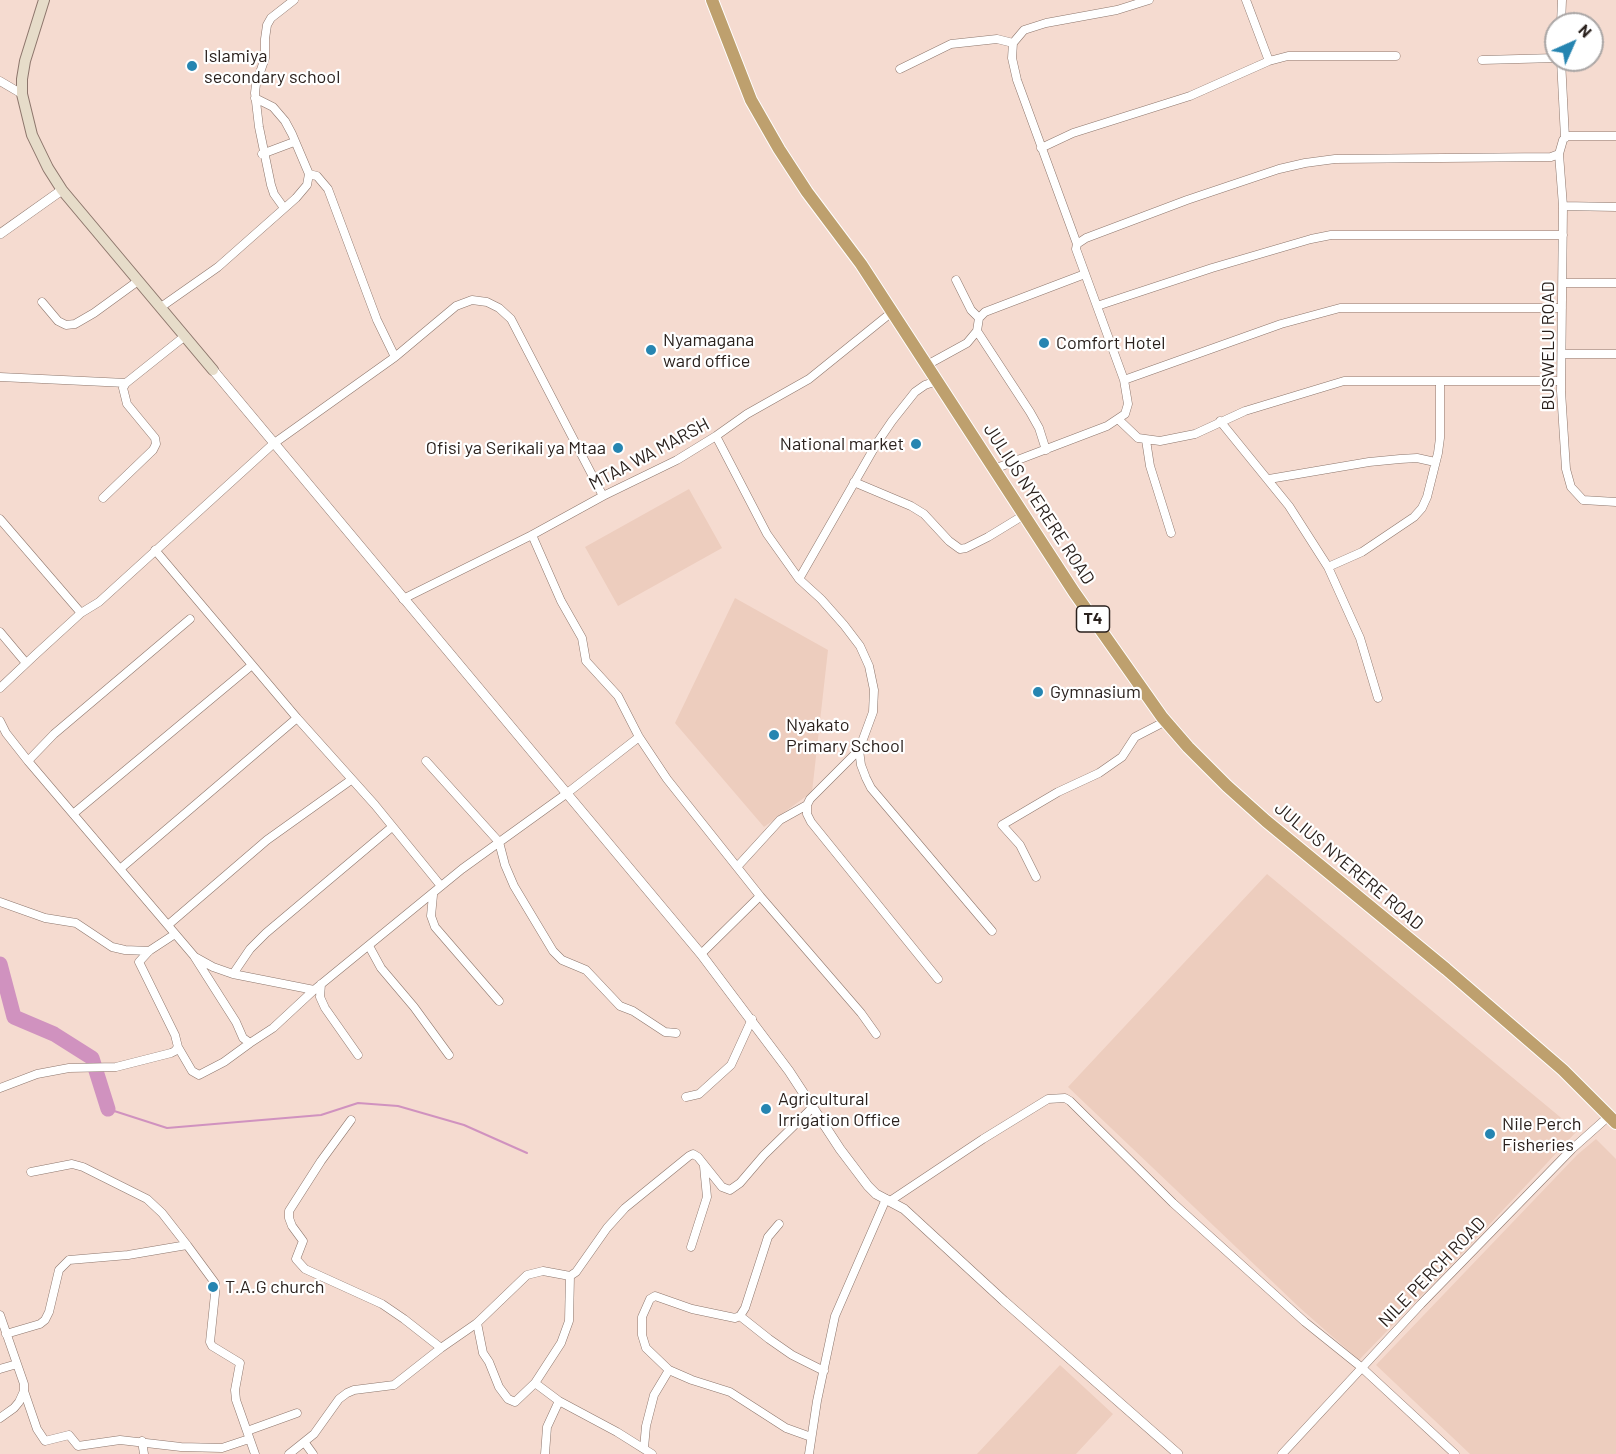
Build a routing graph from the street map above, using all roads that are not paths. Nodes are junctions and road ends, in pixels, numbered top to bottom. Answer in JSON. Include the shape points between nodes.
{"nodes":[{"id":1,"x":44,"y":0,"type":"edge"},
{"id":2,"x":294,"y":0,"type":"edge"},
{"id":3,"x":712,"y":0,"type":"edge"},
{"id":4,"x":1246,"y":0,"type":"edge"},
{"id":5,"x":1145,"y":1,"type":"edge"},
{"id":6,"x":1013,"y":43,"type":"junction"},
{"id":7,"x":1396,"y":56,"type":"dead end"},
{"id":8,"x":1544,"y":58,"type":"edge"},
{"id":9,"x":1482,"y":60,"type":"dead end"},
{"id":10,"x":1269,"y":61,"type":"junction"},
{"id":11,"x":900,"y":69,"type":"dead end"},
{"id":12,"x":1562,"y":72,"type":"edge"},
{"id":13,"x":0,"y":81,"type":"edge"},
{"id":14,"x":22,"y":94,"type":"junction"},
{"id":15,"x":255,"y":98,"type":"junction"},
{"id":16,"x":1616,"y":136,"type":"edge"},
{"id":17,"x":1565,"y":138,"type":"junction"},
{"id":18,"x":294,"y":142,"type":"junction"},
{"id":19,"x":1041,"y":148,"type":"junction"},
{"id":20,"x":263,"y":153,"type":"junction"},
{"id":21,"x":1559,"y":154,"type":"junction"},
{"id":22,"x":309,"y":174,"type":"junction"},
{"id":23,"x":62,"y":190,"type":"junction"},
{"id":24,"x":1563,"y":206,"type":"junction"},
{"id":25,"x":1616,"y":207,"type":"edge"},
{"id":26,"x":284,"y":208,"type":"junction"},
{"id":27,"x":0,"y":234,"type":"edge"},
{"id":28,"x":1563,"y":235,"type":"junction"},
{"id":29,"x":1077,"y":244,"type":"junction"},
{"id":30,"x":1085,"y":274,"type":"junction"},
{"id":31,"x":956,"y":280,"type":"dead end"},
{"id":32,"x":138,"y":281,"type":"junction"},
{"id":33,"x":1563,"y":283,"type":"junction"},
{"id":34,"x":1616,"y":283,"type":"edge"},
{"id":35,"x":42,"y":302,"type":"dead end"},
{"id":36,"x":1097,"y":306,"type":"junction"},
{"id":37,"x":162,"y":308,"type":"junction"},
{"id":38,"x":1562,"y":308,"type":"junction"},
{"id":39,"x":892,"y":312,"type":"junction"},
{"id":40,"x":979,"y":318,"type":"junction"},
{"id":41,"x":977,"y":331,"type":"junction"},
{"id":42,"x":185,"y":336,"type":"junction"},
{"id":43,"x":1563,"y":354,"type":"junction"},
{"id":44,"x":1616,"y":354,"type":"edge"},
{"id":45,"x":395,"y":357,"type":"junction"},
{"id":46,"x":927,"y":365,"type":"junction"},
{"id":47,"x":213,"y":370,"type":"joint"},
{"id":48,"x":0,"y":377,"type":"edge"},
{"id":49,"x":1124,"y":380,"type":"junction"},
{"id":50,"x":937,"y":381,"type":"junction"},
{"id":51,"x":1561,"y":381,"type":"junction"},
{"id":52,"x":1440,"y":382,"type":"junction"},
{"id":53,"x":126,"y":383,"type":"junction"},
{"id":54,"x":1118,"y":419,"type":"junction"},
{"id":55,"x":1220,"y":421,"type":"junction"},
{"id":56,"x":717,"y":436,"type":"junction"},
{"id":57,"x":1146,"y":440,"type":"junction"},
{"id":58,"x":273,"y":444,"type":"junction"},
{"id":59,"x":1046,"y":450,"type":"junction"},
{"id":60,"x":1436,"y":462,"type":"junction"},
{"id":61,"x":994,"y":469,"type":"junction"},
{"id":62,"x":1269,"y":479,"type":"junction"},
{"id":63,"x":854,"y":482,"type":"junction"},
{"id":64,"x":603,"y":496,"type":"junction"},
{"id":65,"x":103,"y":498,"type":"dead end"},
{"id":66,"x":1616,"y":502,"type":"edge"},
{"id":67,"x":1024,"y":515,"type":"junction"},
{"id":68,"x":0,"y":519,"type":"edge"},
{"id":69,"x":1172,"y":533,"type":"dead end"},
{"id":70,"x":532,"y":535,"type":"junction"},
{"id":71,"x":155,"y":550,"type":"junction"},
{"id":72,"x":1328,"y":567,"type":"junction"},
{"id":73,"x":800,"y":579,"type":"junction"},
{"id":74,"x":404,"y":599,"type":"junction"},
{"id":75,"x":81,"y":613,"type":"junction"},
{"id":76,"x":190,"y":619,"type":"dead end"},
{"id":77,"x":0,"y":632,"type":"edge"},
{"id":78,"x":26,"y":663,"type":"junction"},
{"id":79,"x":252,"y":665,"type":"junction"},
{"id":80,"x":0,"y":688,"type":"edge"},
{"id":81,"x":1378,"y":698,"type":"dead end"},
{"id":82,"x":297,"y":718,"type":"junction"},
{"id":83,"x":0,"y":721,"type":"edge"},
{"id":84,"x":1166,"y":721,"type":"junction"},
{"id":85,"x":639,"y":738,"type":"junction"},
{"id":86,"x":859,"y":750,"type":"junction"},
{"id":87,"x":28,"y":761,"type":"junction"},
{"id":88,"x":426,"y":761,"type":"dead end"},
{"id":89,"x":351,"y":780,"type":"junction"},
{"id":90,"x":566,"y":794,"type":"junction"},
{"id":91,"x":807,"y":805,"type":"junction"},
{"id":92,"x":73,"y":814,"type":"junction"},
{"id":93,"x":392,"y":827,"type":"junction"},
{"id":94,"x":499,"y":843,"type":"junction"},
{"id":95,"x":737,"y":867,"type":"junction"},
{"id":96,"x":120,"y":869,"type":"junction"},
{"id":97,"x":1036,"y":877,"type":"dead end"},
{"id":98,"x":441,"y":886,"type":"junction"},
{"id":99,"x":433,"y":895,"type":"junction"},
{"id":100,"x":760,"y":896,"type":"junction"},
{"id":101,"x":0,"y":903,"type":"edge"},
{"id":102,"x":168,"y":925,"type":"junction"},
{"id":103,"x":992,"y":931,"type":"dead end"},
{"id":104,"x":175,"y":934,"type":"junction"},
{"id":105,"x":369,"y":946,"type":"junction"},
{"id":106,"x":149,"y":951,"type":"junction"},
{"id":107,"x":701,"y":954,"type":"junction"},
{"id":108,"x":194,"y":956,"type":"junction"},
{"id":109,"x":233,"y":974,"type":"junction"},
{"id":110,"x":938,"y":979,"type":"dead end"},
{"id":111,"x":318,"y":987,"type":"junction"},
{"id":112,"x":499,"y":1001,"type":"dead end"},
{"id":113,"x":752,"y":1019,"type":"junction"},
{"id":114,"x":676,"y":1033,"type":"dead end"},
{"id":115,"x":876,"y":1034,"type":"dead end"},
{"id":116,"x":250,"y":1043,"type":"junction"},
{"id":117,"x":178,"y":1047,"type":"junction"},
{"id":118,"x":449,"y":1054,"type":"dead end"},
{"id":119,"x":358,"y":1055,"type":"dead end"},
{"id":120,"x":0,"y":1088,"type":"edge"},
{"id":121,"x":686,"y":1097,"type":"dead end"},
{"id":122,"x":813,"y":1107,"type":"junction"},
{"id":123,"x":1613,"y":1119,"type":"edge"},
{"id":124,"x":351,"y":1120,"type":"dead end"},
{"id":125,"x":704,"y":1166,"type":"junction"},
{"id":126,"x":31,"y":1172,"type":"dead end"},
{"id":127,"x":888,"y":1200,"type":"junction"},
{"id":128,"x":779,"y":1224,"type":"dead end"},
{"id":129,"x":187,"y":1245,"type":"junction"},
{"id":130,"x":691,"y":1247,"type":"dead end"},
{"id":131,"x":570,"y":1276,"type":"junction"},
{"id":132,"x":0,"y":1315,"type":"edge"},
{"id":133,"x":740,"y":1316,"type":"junction"},
{"id":134,"x":477,"y":1323,"type":"junction"},
{"id":135,"x":6,"y":1334,"type":"junction"},
{"id":136,"x":441,"y":1348,"type":"junction"},
{"id":137,"x":17,"y":1364,"type":"junction"},
{"id":138,"x":1361,"y":1367,"type":"junction"},
{"id":139,"x":0,"y":1369,"type":"edge"},
{"id":140,"x":669,"y":1370,"type":"junction"},
{"id":141,"x":824,"y":1371,"type":"junction"},
{"id":142,"x":535,"y":1383,"type":"junction"},
{"id":143,"x":24,"y":1391,"type":"junction"},
{"id":144,"x":559,"y":1401,"type":"junction"},
{"id":145,"x":297,"y":1413,"type":"dead end"},
{"id":146,"x":0,"y":1418,"type":"edge"},
{"id":147,"x":248,"y":1435,"type":"junction"},
{"id":148,"x":811,"y":1437,"type":"junction"},
{"id":149,"x":142,"y":1441,"type":"junction"},
{"id":150,"x":305,"y":1443,"type":"junction"},
{"id":151,"x":644,"y":1448,"type":"junction"},
{"id":152,"x":79,"y":1450,"type":"edge"},
{"id":153,"x":144,"y":1454,"type":"edge"},
{"id":154,"x":255,"y":1454,"type":"edge"},
{"id":155,"x":289,"y":1454,"type":"edge"},
{"id":156,"x":313,"y":1454,"type":"edge"},
{"id":157,"x":545,"y":1454,"type":"edge"},
{"id":158,"x":651,"y":1454,"type":"edge"},
{"id":159,"x":809,"y":1454,"type":"edge"},
{"id":160,"x":1178,"y":1454,"type":"edge"},
{"id":161,"x":1282,"y":1454,"type":"edge"},
{"id":162,"x":1455,"y":1454,"type":"edge"}],
"edges":[{"from":1,"to":14,"type":"main road","via":[[25,61]]},
{"from":2,"to":15,"type":"street","via":[[271,18]]},
{"from":3,"to":39,"type":"highway","name":"JULIUS NYERERE ROAD","number":"T4","via":[[751,100],[779,149]]},
{"from":4,"to":10,"type":"street"},
{"from":5,"to":6,"type":"street","via":[[1046,23],[1024,30]]},
{"from":6,"to":11,"type":"street","via":[[998,39],[951,44]]},
{"from":6,"to":19,"type":"street","via":[[1017,80]]},
{"from":7,"to":10,"type":"street","via":[[1288,56]]},
{"from":8,"to":9,"type":"street"},
{"from":10,"to":19,"type":"street","via":[[1190,96],[1073,133]]},
{"from":12,"to":17,"type":"street"},
{"from":13,"to":14,"type":"street"},
{"from":14,"to":23,"type":"main road","via":[[32,135]]},
{"from":15,"to":18,"type":"street","via":[[279,112]]},
{"from":15,"to":20,"type":"street"},
{"from":16,"to":17,"type":"street"},
{"from":17,"to":21,"type":"street"},
{"from":18,"to":20,"type":"street"},
{"from":18,"to":22,"type":"street"},
{"from":19,"to":29,"type":"street"},
{"from":20,"to":26,"type":"street","via":[[274,194]]},
{"from":21,"to":24,"type":"street","name":"BUSWELU ROAD"},
{"from":21,"to":29,"type":"street","via":[[1305,163],[1187,200]]},
{"from":22,"to":26,"type":"street","via":[[307,185]]},
{"from":22,"to":45,"type":"street","via":[[317,176],[327,189]]},
{"from":23,"to":27,"type":"street"},
{"from":23,"to":32,"type":"main road"},
{"from":24,"to":25,"type":"street"},
{"from":24,"to":28,"type":"street","name":"BUSWELU ROAD"},
{"from":26,"to":37,"type":"street","via":[[218,267]]},
{"from":28,"to":33,"type":"street","name":"BUSWELU ROAD"},
{"from":28,"to":36,"type":"street","via":[[1331,235]]},
{"from":29,"to":30,"type":"street"},
{"from":30,"to":36,"type":"street"},
{"from":30,"to":40,"type":"street","via":[[994,308]]},
{"from":31,"to":40,"type":"street"},
{"from":32,"to":35,"type":"street","via":[[75,324],[58,321]]},
{"from":32,"to":37,"type":"main road"},
{"from":33,"to":34,"type":"street"},
{"from":33,"to":38,"type":"street","name":"BUSWELU ROAD"},
{"from":36,"to":49,"type":"street"},
{"from":37,"to":42,"type":"main road"},
{"from":38,"to":43,"type":"street","name":"BUSWELU ROAD"},
{"from":38,"to":49,"type":"street","via":[[1340,308],[1281,324]]},
{"from":39,"to":46,"type":"highway","name":"JULIUS NYERERE ROAD","number":"T4"},
{"from":39,"to":56,"type":"street","name":"MTAA WA MARSH","via":[[809,379]]},
{"from":40,"to":41,"type":"street"},
{"from":41,"to":46,"type":"street","via":[[967,343]]},
{"from":41,"to":59,"type":"street","via":[[1030,412]]},
{"from":42,"to":47,"type":"main road"},
{"from":42,"to":53,"type":"street"},
{"from":43,"to":44,"type":"street"},
{"from":43,"to":51,"type":"street","name":"BUSWELU ROAD"},
{"from":45,"to":58,"type":"street"},
{"from":45,"to":64,"type":"street","via":[[456,306],[472,300],[499,308],[521,335]]},
{"from":46,"to":50,"type":"highway","name":"JULIUS NYERERE ROAD","number":"T4"},
{"from":47,"to":58,"type":"street"},
{"from":48,"to":53,"type":"street"},
{"from":49,"to":54,"type":"street","via":[[1128,405]]},
{"from":50,"to":61,"type":"highway","name":"JULIUS NYERERE ROAD","number":"T4"},
{"from":50,"to":63,"type":"street","via":[[915,392]]},
{"from":51,"to":52,"type":"street"},
{"from":51,"to":66,"type":"street","name":"BUSWELU ROAD","via":[[1566,469],[1571,487],[1583,500]]},
{"from":52,"to":55,"type":"street","via":[[1344,381]]},
{"from":52,"to":60,"type":"street"},
{"from":53,"to":65,"type":"street","via":[[123,388],[127,404],[156,444]]},
{"from":54,"to":57,"type":"street","via":[[1138,438]]},
{"from":54,"to":59,"type":"street"},
{"from":55,"to":57,"type":"street","via":[[1177,439]]},
{"from":55,"to":62,"type":"street"},
{"from":56,"to":64,"type":"street","name":"MTAA WA MARSH"},
{"from":56,"to":73,"type":"street","via":[[756,516]]},
{"from":57,"to":69,"type":"street","via":[[1150,466]]},
{"from":58,"to":71,"type":"street"},
{"from":58,"to":74,"type":"street"},
{"from":59,"to":61,"type":"street"},
{"from":60,"to":62,"type":"street","via":[[1417,458],[1389,460]]},
{"from":60,"to":72,"type":"street","via":[[1427,497],[1414,517],[1362,552]]},
{"from":61,"to":67,"type":"highway","name":"JULIUS NYERERE ROAD","number":"T4"},
{"from":62,"to":72,"type":"street"},
{"from":63,"to":67,"type":"street","via":[[924,514],[960,549]]},
{"from":63,"to":73,"type":"street"},
{"from":64,"to":70,"type":"street","name":"MTAA WA MARSH"},
{"from":67,"to":84,"type":"highway","name":"JULIUS NYERERE ROAD","number":"T4"},
{"from":68,"to":75,"type":"street"},
{"from":70,"to":74,"type":"street","name":"MTAA WA MARSH"},
{"from":70,"to":85,"type":"street","via":[[582,638],[586,661],[618,696]]},
{"from":71,"to":75,"type":"street","via":[[99,602]]},
{"from":71,"to":79,"type":"street"},
{"from":72,"to":81,"type":"street","via":[[1360,638]]},
{"from":73,"to":86,"type":"street","via":[[844,625],[869,666],[873,712]]},
{"from":74,"to":90,"type":"street"},
{"from":75,"to":78,"type":"street"},
{"from":76,"to":87,"type":"street"},
{"from":77,"to":78,"type":"street"},
{"from":78,"to":80,"type":"street"},
{"from":79,"to":82,"type":"street"},
{"from":79,"to":92,"type":"street"},
{"from":82,"to":89,"type":"street"},
{"from":82,"to":96,"type":"street"},
{"from":83,"to":87,"type":"street"},
{"from":84,"to":97,"type":"street","via":[[1136,737],[1122,757],[1099,773],[1002,825],[1020,845]]},
{"from":84,"to":123,"type":"highway","name":"JULIUS NYERERE ROAD","number":"T4","via":[[1266,821],[1446,969],[1563,1070]]},
{"from":85,"to":90,"type":"street"},
{"from":85,"to":95,"type":"street"},
{"from":86,"to":91,"type":"street"},
{"from":86,"to":103,"type":"street","via":[[871,788]]},
{"from":87,"to":92,"type":"street"},
{"from":88,"to":94,"type":"street"},
{"from":89,"to":93,"type":"street"},
{"from":89,"to":102,"type":"street","via":[[267,840]]},
{"from":90,"to":94,"type":"street"},
{"from":90,"to":107,"type":"street"},
{"from":91,"to":95,"type":"street","via":[[780,820]]},
{"from":91,"to":110,"type":"street","via":[[811,822]]},
{"from":92,"to":96,"type":"street"},
{"from":93,"to":98,"type":"street"},
{"from":93,"to":109,"type":"street","via":[[266,933]]},
{"from":94,"to":98,"type":"street"},
{"from":94,"to":114,"type":"street","via":[[514,886],[562,960],[586,970],[620,1006],[665,1032]]},
{"from":95,"to":100,"type":"street"},
{"from":96,"to":102,"type":"street"},
{"from":98,"to":99,"type":"street"},
{"from":99,"to":105,"type":"street"},
{"from":99,"to":112,"type":"street","via":[[431,916],[435,927]]},
{"from":100,"to":107,"type":"street"},
{"from":100,"to":115,"type":"street"},
{"from":101,"to":106,"type":"street","via":[[45,918],[76,923],[112,947]]},
{"from":102,"to":104,"type":"street"},
{"from":104,"to":106,"type":"street"},
{"from":104,"to":108,"type":"street"},
{"from":105,"to":111,"type":"street"},
{"from":105,"to":118,"type":"street","via":[[381,968]]},
{"from":106,"to":117,"type":"street","via":[[140,958],[140,967]]},
{"from":107,"to":113,"type":"street"},
{"from":108,"to":109,"type":"street"},
{"from":108,"to":116,"type":"street","via":[[243,1038]]},
{"from":109,"to":111,"type":"street"},
{"from":111,"to":116,"type":"street","via":[[273,1028]]},
{"from":111,"to":119,"type":"street","via":[[325,1008]]},
{"from":113,"to":121,"type":"street","via":[[730,1065],[699,1094]]},
{"from":113,"to":122,"type":"street"},
{"from":116,"to":117,"type":"street","via":[[199,1075],[192,1071]]},
{"from":117,"to":120,"type":"street","via":[[171,1053],[106,1069],[69,1068],[33,1075]]},
{"from":122,"to":125,"type":"street","via":[[734,1188],[726,1190]]},
{"from":122,"to":127,"type":"street","via":[[868,1186]]},
{"from":123,"to":138,"type":"street","name":"NILE PERCH ROAD","via":[[1572,1149]]},
{"from":124,"to":136,"type":"street","via":[[289,1211],[292,1226],[303,1241],[296,1259],[305,1269],[382,1304]]},
{"from":125,"to":130,"type":"street","via":[[707,1197]]},
{"from":125,"to":131,"type":"street","via":[[696,1155],[689,1156],[625,1208]]},
{"from":126,"to":129,"type":"street","via":[[72,1164],[83,1167],[147,1199]]},
{"from":127,"to":138,"type":"street","via":[[1048,1099],[1065,1098],[1173,1203]]},
{"from":127,"to":141,"type":"street","via":[[835,1316]]},
{"from":127,"to":160,"type":"street","via":[[904,1209]]},
{"from":128,"to":133,"type":"street","via":[[768,1237]]},
{"from":129,"to":135,"type":"street","via":[[69,1260],[59,1270],[45,1320]]},
{"from":129,"to":147,"type":"street","via":[[215,1282],[210,1342],[240,1363],[236,1400]]},
{"from":131,"to":134,"type":"street","via":[[543,1271],[527,1275]]},
{"from":131,"to":142,"type":"street","via":[[569,1321]]},
{"from":132,"to":135,"type":"street"},
{"from":133,"to":140,"type":"street","via":[[692,1309],[653,1297],[642,1317],[642,1335],[646,1348]]},
{"from":133,"to":141,"type":"street","via":[[792,1355]]},
{"from":134,"to":136,"type":"street"},
{"from":134,"to":142,"type":"street","via":[[483,1353],[508,1399],[515,1401]]},
{"from":135,"to":137,"type":"street"},
{"from":136,"to":150,"type":"street","via":[[394,1385],[347,1393]]},
{"from":137,"to":139,"type":"street"},
{"from":137,"to":143,"type":"street"},
{"from":138,"to":161,"type":"street","name":"NILE PERCH ROAD"},
{"from":138,"to":162,"type":"street"},
{"from":140,"to":148,"type":"street","via":[[730,1392],[786,1428]]},
{"from":140,"to":151,"type":"street","via":[[654,1395]]},
{"from":141,"to":148,"type":"street"},
{"from":142,"to":144,"type":"street"},
{"from":143,"to":146,"type":"street","via":[[14,1408]]},
{"from":143,"to":152,"type":"street","via":[[41,1438],[49,1441],[69,1435]]},
{"from":144,"to":151,"type":"street"},
{"from":144,"to":157,"type":"street","via":[[547,1427]]},
{"from":145,"to":147,"type":"street"},
{"from":147,"to":149,"type":"street","via":[[222,1448]]},
{"from":147,"to":154,"type":"street"},
{"from":148,"to":159,"type":"street"},
{"from":149,"to":152,"type":"street","via":[[120,1440]]},
{"from":149,"to":153,"type":"street"},
{"from":150,"to":155,"type":"street"},
{"from":150,"to":156,"type":"street"},
{"from":151,"to":158,"type":"street"}]}
